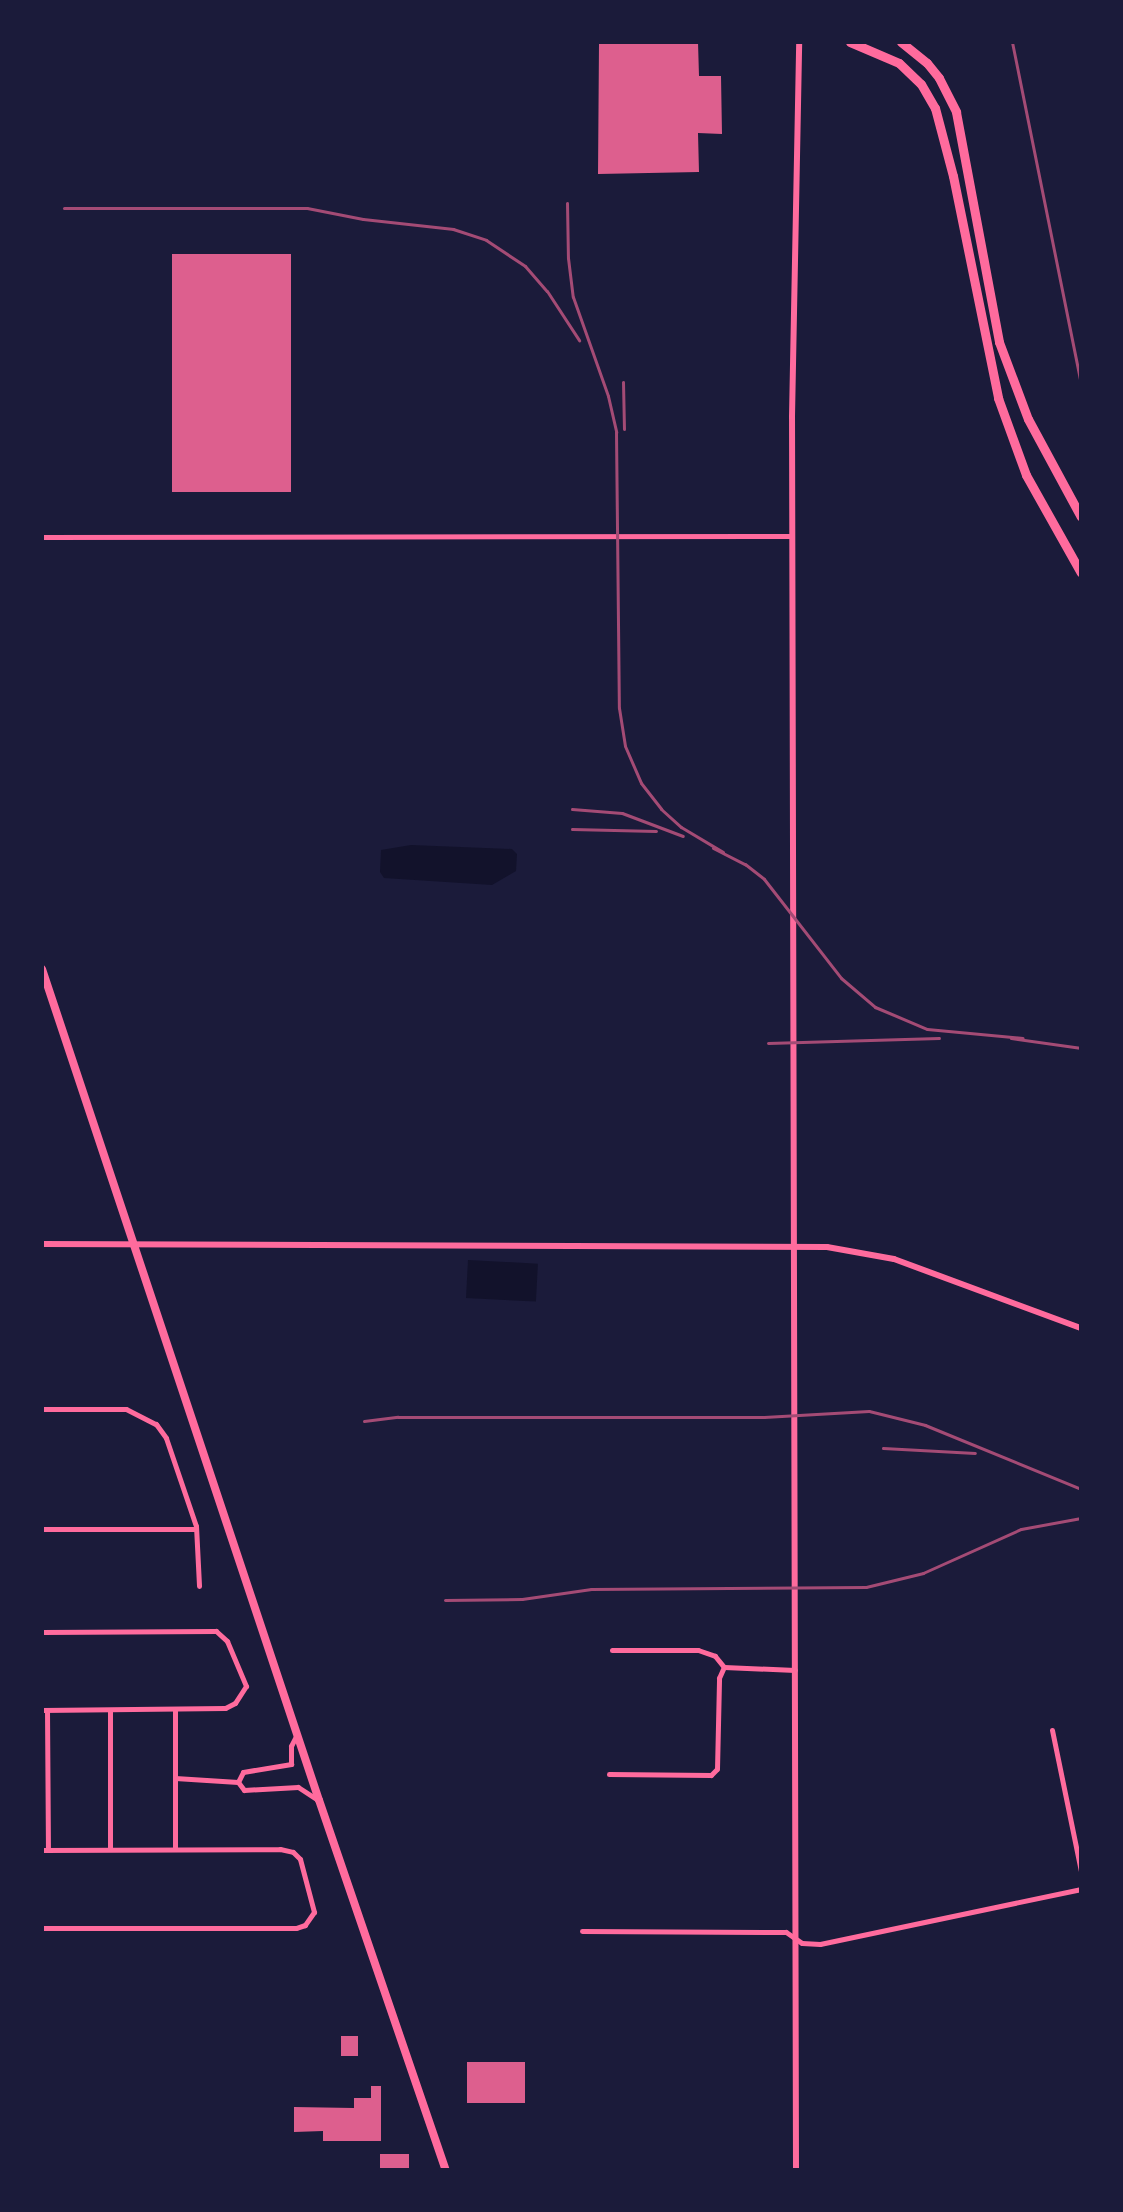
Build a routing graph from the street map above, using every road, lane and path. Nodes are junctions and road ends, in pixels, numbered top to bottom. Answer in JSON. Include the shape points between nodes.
{"nodes":[{"id":1,"x":799,"y":42,"type":"edge"},
{"id":2,"x":850,"y":42,"type":"edge"},
{"id":3,"x":901,"y":42,"type":"edge"},
{"id":4,"x":1081,"y":517,"type":"edge"},
{"id":5,"x":792,"y":536,"type":"junction"},
{"id":6,"x":42,"y":537,"type":"edge"},
{"id":7,"x":1081,"y":573,"type":"edge"},
{"id":8,"x":42,"y":969,"type":"edge"},
{"id":9,"x":42,"y":1244,"type":"edge"},
{"id":10,"x":135,"y":1244,"type":"junction"},
{"id":11,"x":794,"y":1246,"type":"junction"},
{"id":12,"x":1081,"y":1328,"type":"edge"},
{"id":13,"x":42,"y":1409,"type":"edge"},
{"id":14,"x":42,"y":1529,"type":"edge"},
{"id":15,"x":196,"y":1529,"type":"junction"},
{"id":16,"x":199,"y":1586,"type":"dead end"},
{"id":17,"x":42,"y":1632,"type":"edge"},
{"id":18,"x":612,"y":1650,"type":"dead end"},
{"id":19,"x":724,"y":1667,"type":"junction"},
{"id":20,"x":795,"y":1670,"type":"junction"},
{"id":21,"x":44,"y":1710,"type":"edge"},
{"id":22,"x":110,"y":1710,"type":"junction"},
{"id":23,"x":175,"y":1710,"type":"junction"},
{"id":24,"x":1052,"y":1730,"type":"dead end"},
{"id":25,"x":297,"y":1734,"type":"junction"},
{"id":26,"x":609,"y":1774,"type":"dead end"},
{"id":27,"x":175,"y":1778,"type":"junction"},
{"id":28,"x":238,"y":1782,"type":"junction"},
{"id":29,"x":319,"y":1800,"type":"junction"},
{"id":30,"x":175,"y":1849,"type":"junction"},
{"id":31,"x":45,"y":1850,"type":"edge"},
{"id":32,"x":110,"y":1850,"type":"junction"},
{"id":33,"x":1081,"y":1871,"type":"edge"},
{"id":34,"x":1081,"y":1889,"type":"edge"},
{"id":35,"x":42,"y":1928,"type":"edge"},
{"id":36,"x":582,"y":1931,"type":"dead end"},
{"id":37,"x":796,"y":1936,"type":"junction"},
{"id":38,"x":446,"y":2170,"type":"edge"},
{"id":39,"x":796,"y":2170,"type":"edge"}],
"edges":[{"from":1,"to":5,"type":"street"},
{"from":2,"to":7,"type":"highway","via":[[899,63],[921,84],[935,108],[1006,424],[1026,475]]},
{"from":3,"to":4,"type":"highway","via":[[939,78],[956,112],[999,342],[1034,432]]},
{"from":5,"to":6,"type":"street"},
{"from":5,"to":11,"type":"street"},
{"from":8,"to":10,"type":"highway"},
{"from":9,"to":10,"type":"street"},
{"from":10,"to":11,"type":"street"},
{"from":10,"to":25,"type":"highway"},
{"from":11,"to":12,"type":"street","via":[[858,1250],[894,1259]]},
{"from":11,"to":20,"type":"street"},
{"from":13,"to":15,"type":"street","via":[[126,1409],[146,1416],[166,1438]]},
{"from":14,"to":15,"type":"street"},
{"from":15,"to":16,"type":"street"},
{"from":17,"to":23,"type":"street","via":[[216,1631],[227,1641],[246,1686],[225,1708]]},
{"from":18,"to":19,"type":"street","via":[[698,1650],[715,1656]]},
{"from":19,"to":20,"type":"street"},
{"from":19,"to":26,"type":"street","via":[[719,1678],[717,1769],[711,1775]]},
{"from":20,"to":37,"type":"street"},
{"from":21,"to":22,"type":"street"},
{"from":21,"to":31,"type":"street"},
{"from":22,"to":23,"type":"street"},
{"from":22,"to":32,"type":"street"},
{"from":23,"to":27,"type":"street"},
{"from":24,"to":33,"type":"street"},
{"from":25,"to":28,"type":"street","via":[[291,1764],[243,1772]]},
{"from":25,"to":29,"type":"highway"},
{"from":27,"to":28,"type":"street"},
{"from":27,"to":30,"type":"street"},
{"from":28,"to":29,"type":"street","via":[[244,1790],[298,1787]]},
{"from":29,"to":38,"type":"highway"},
{"from":30,"to":32,"type":"street"},
{"from":30,"to":35,"type":"street","via":[[293,1852],[314,1904],[310,1920],[296,1928]]},
{"from":31,"to":32,"type":"street"},
{"from":34,"to":37,"type":"street","via":[[820,1944],[802,1943]]},
{"from":36,"to":37,"type":"street"},
{"from":37,"to":39,"type":"street"}]}
